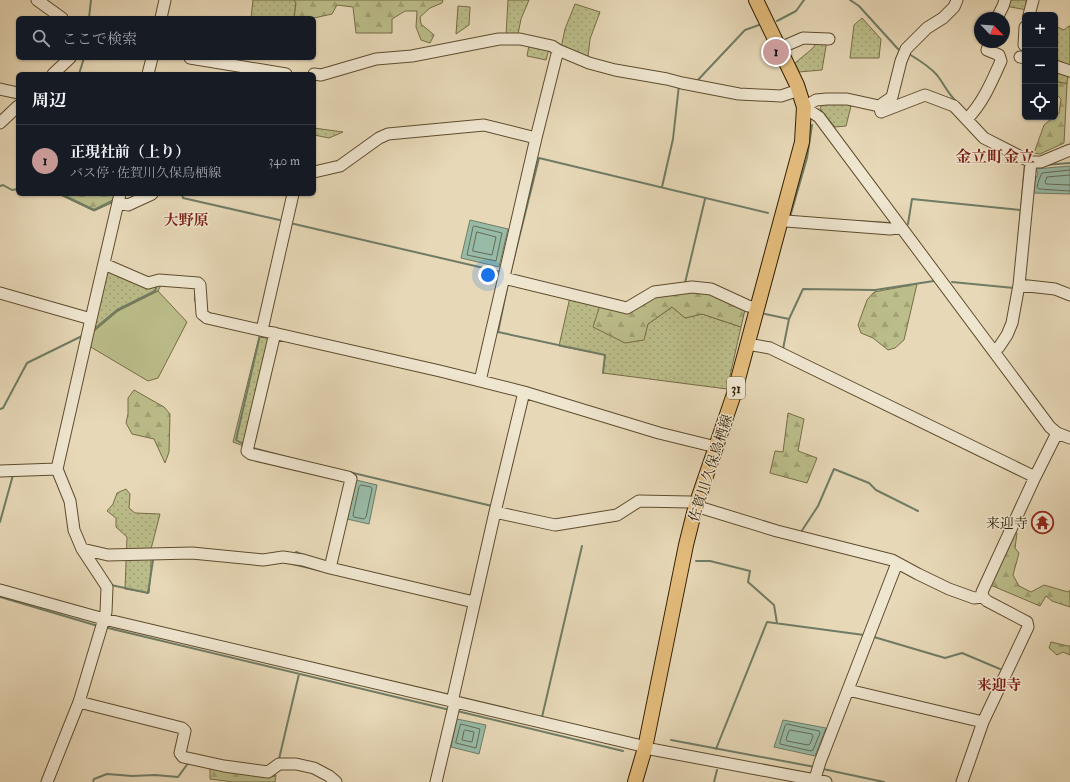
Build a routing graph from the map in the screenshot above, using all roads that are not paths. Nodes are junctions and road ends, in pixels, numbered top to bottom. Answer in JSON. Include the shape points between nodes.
{"nodes":[{"id":1,"x":37,"y":0,"type":"edge"},
{"id":2,"x":165,"y":0,"type":"edge"},
{"id":3,"x":756,"y":0,"type":"edge"},
{"id":4,"x":957,"y":0,"type":"edge"},
{"id":5,"x":1005,"y":0,"type":"edge"},
{"id":6,"x":1033,"y":0,"type":"edge"},
{"id":7,"x":1000,"y":12,"type":"edge"},
{"id":8,"x":1030,"y":12,"type":"edge"},
{"id":9,"x":59,"y":16,"type":"edge"},
{"id":10,"x":161,"y":16,"type":"edge"},
{"id":11,"x":829,"y":39,"type":"dead end"},
{"id":12,"x":780,"y":48,"type":"junction"},
{"id":13,"x":988,"y":48,"type":"edge"},
{"id":14,"x":558,"y":50,"type":"junction"},
{"id":15,"x":68,"y":60,"type":"edge"},
{"id":16,"x":152,"y":60,"type":"edge"},
{"id":17,"x":202,"y":60,"type":"edge"},
{"id":18,"x":1058,"y":67,"type":"edge"},
{"id":19,"x":1070,"y":71,"type":"edge"},
{"id":20,"x":55,"y":72,"type":"edge"},
{"id":21,"x":148,"y":72,"type":"edge"},
{"id":22,"x":274,"y":72,"type":"edge"},
{"id":23,"x":316,"y":74,"type":"edge"},
{"id":24,"x":0,"y":89,"type":"edge"},
{"id":25,"x":799,"y":90,"type":"junction"},
{"id":26,"x":16,"y":93,"type":"edge"},
{"id":27,"x":879,"y":106,"type":"junction"},
{"id":28,"x":804,"y":107,"type":"junction"},
{"id":29,"x":16,"y":108,"type":"edge"},
{"id":30,"x":970,"y":116,"type":"junction"},
{"id":31,"x":0,"y":123,"type":"edge"},
{"id":32,"x":536,"y":138,"type":"junction"},
{"id":33,"x":1070,"y":150,"type":"edge"},
{"id":34,"x":1031,"y":162,"type":"junction"},
{"id":35,"x":316,"y":172,"type":"edge"},
{"id":36,"x":148,"y":196,"type":"edge"},
{"id":37,"x":293,"y":196,"type":"edge"},
{"id":38,"x":119,"y":198,"type":"edge"},
{"id":39,"x":781,"y":220,"type":"junction"},
{"id":40,"x":901,"y":227,"type":"junction"},
{"id":41,"x":104,"y":264,"type":"junction"},
{"id":42,"x":508,"y":279,"type":"junction"},
{"id":43,"x":1019,"y":284,"type":"junction"},
{"id":44,"x":0,"y":293,"type":"edge"},
{"id":45,"x":1070,"y":295,"type":"edge"},
{"id":46,"x":757,"y":308,"type":"junction"},
{"id":47,"x":91,"y":319,"type":"junction"},
{"id":48,"x":262,"y":330,"type":"junction"},
{"id":49,"x":275,"y":333,"type":"junction"},
{"id":50,"x":748,"y":344,"type":"junction"},
{"id":51,"x":994,"y":351,"type":"junction"},
{"id":52,"x":480,"y":381,"type":"junction"},
{"id":53,"x":524,"y":392,"type":"junction"},
{"id":54,"x":1058,"y":433,"type":"junction"},
{"id":55,"x":1070,"y":438,"type":"edge"},
{"id":56,"x":716,"y":447,"type":"junction"},
{"id":57,"x":57,"y":469,"type":"junction"},
{"id":58,"x":0,"y":471,"type":"edge"},
{"id":59,"x":1035,"y":477,"type":"junction"},
{"id":60,"x":696,"y":504,"type":"junction"},
{"id":61,"x":495,"y":512,"type":"junction"},
{"id":62,"x":82,"y":549,"type":"junction"},
{"id":63,"x":898,"y":563,"type":"junction"},
{"id":64,"x":330,"y":568,"type":"junction"},
{"id":65,"x":0,"y":590,"type":"edge"},
{"id":66,"x":983,"y":597,"type":"junction"},
{"id":67,"x":474,"y":602,"type":"junction"},
{"id":68,"x":103,"y":625,"type":"junction"},
{"id":69,"x":848,"y":690,"type":"junction"},
{"id":70,"x":79,"y":702,"type":"junction"},
{"id":71,"x":453,"y":702,"type":"junction"},
{"id":72,"x":983,"y":722,"type":"junction"},
{"id":73,"x":645,"y":748,"type":"junction"},
{"id":74,"x":816,"y":774,"type":"edge"},
{"id":75,"x":47,"y":782,"type":"edge"},
{"id":76,"x":336,"y":782,"type":"edge"},
{"id":77,"x":436,"y":782,"type":"edge"},
{"id":78,"x":635,"y":782,"type":"edge"},
{"id":79,"x":826,"y":782,"type":"edge"},
{"id":80,"x":962,"y":782,"type":"edge"}],
"edges":[{"from":1,"to":9,"type":"street"},
{"from":2,"to":10,"type":"street"},
{"from":3,"to":12,"type":"main road","name":"佐賀川久保鳥栖線","number":"31"},
{"from":4,"to":27,"type":"street","via":[[943,18],[926,28],[904,52],[892,97]]},
{"from":5,"to":7,"type":"street"},
{"from":6,"to":8,"type":"street"},
{"from":11,"to":12,"type":"street","via":[[803,38]]},
{"from":12,"to":25,"type":"main road","name":"佐賀川久保鳥栖線","number":"31"},
{"from":13,"to":30,"type":"street","via":[[999,55],[1001,61],[990,86]]},
{"from":14,"to":23,"type":"street","via":[[546,44],[520,39],[499,39],[412,56],[376,59]]},
{"from":14,"to":25,"type":"street","via":[[614,70],[739,94],[781,96]]},
{"from":14,"to":32,"type":"street"},
{"from":15,"to":20,"type":"street"},
{"from":16,"to":21,"type":"street"},
{"from":17,"to":22,"type":"street"},
{"from":18,"to":19,"type":"street"},
{"from":24,"to":26,"type":"street"},
{"from":25,"to":28,"type":"main road","name":"佐賀川久保鳥栖線","number":"31"},
{"from":27,"to":28,"type":"street","via":[[847,99],[827,99],[816,100]]},
{"from":27,"to":30,"type":"street","via":[[881,112],[925,95],[954,106]]},
{"from":28,"to":39,"type":"main road","name":"佐賀川久保鳥栖線","number":"31","via":[[802,142]]},
{"from":28,"to":40,"type":"street","via":[[819,117]]},
{"from":29,"to":31,"type":"street"},
{"from":30,"to":34,"type":"street","via":[[984,138]]},
{"from":32,"to":35,"type":"street","via":[[484,125],[388,134],[340,166]]},
{"from":32,"to":42,"type":"street"},
{"from":33,"to":34,"type":"street","via":[[1040,162]]},
{"from":34,"to":43,"type":"street"},
{"from":36,"to":38,"type":"street","via":[[128,205]]},
{"from":37,"to":48,"type":"street"},
{"from":38,"to":41,"type":"street"},
{"from":39,"to":40,"type":"street","via":[[890,229]]},
{"from":39,"to":46,"type":"main road","name":"佐賀川久保鳥栖線","number":"31"},
{"from":40,"to":51,"type":"street"},
{"from":41,"to":47,"type":"street"},
{"from":41,"to":48,"type":"street","via":[[148,283],[159,280],[198,283],[202,314],[207,318]]},
{"from":42,"to":46,"type":"street","via":[[627,308],[654,292],[692,287],[711,289]]},
{"from":42,"to":52,"type":"street"},
{"from":43,"to":45,"type":"street","via":[[1055,289]]},
{"from":43,"to":51,"type":"street","via":[[1012,323],[1007,335]]},
{"from":44,"to":47,"type":"street"},
{"from":46,"to":50,"type":"main road","name":"佐賀川久保鳥栖線","number":"31"},
{"from":47,"to":57,"type":"street"},
{"from":48,"to":49,"type":"street"},
{"from":49,"to":52,"type":"street"},
{"from":49,"to":64,"type":"street","via":[[247,451],[348,476],[351,479]]},
{"from":50,"to":56,"type":"main road","name":"佐賀川久保鳥栖線","number":"31"},
{"from":50,"to":59,"type":"street","via":[[770,348]]},
{"from":51,"to":54,"type":"street","via":[[1050,427]]},
{"from":52,"to":53,"type":"street"},
{"from":53,"to":56,"type":"street","via":[[659,433]]},
{"from":53,"to":61,"type":"street"},
{"from":54,"to":55,"type":"street"},
{"from":54,"to":59,"type":"street"},
{"from":56,"to":60,"type":"main road","name":"佐賀川久保鳥栖線","number":"31"},
{"from":57,"to":58,"type":"street"},
{"from":57,"to":62,"type":"street","via":[[70,501],[74,530]]},
{"from":59,"to":66,"type":"street","via":[[982,592]]},
{"from":60,"to":61,"type":"street","via":[[639,501],[617,515],[555,525]]},
{"from":60,"to":63,"type":"street","via":[[777,531]]},
{"from":60,"to":73,"type":"main road","name":"佐賀川久保鳥栖線","number":"31"},
{"from":61,"to":67,"type":"street"},
{"from":62,"to":64,"type":"street","via":[[108,555],[192,553],[263,560],[284,557]]},
{"from":62,"to":68,"type":"street","via":[[107,586]]},
{"from":63,"to":66,"type":"street","via":[[949,589],[974,598]]},
{"from":63,"to":69,"type":"street"},
{"from":64,"to":67,"type":"street"},
{"from":65,"to":68,"type":"street"},
{"from":66,"to":72,"type":"street","via":[[1027,622],[1028,628]]},
{"from":67,"to":71,"type":"street"},
{"from":68,"to":70,"type":"street"},
{"from":68,"to":71,"type":"street"},
{"from":69,"to":72,"type":"street"},
{"from":69,"to":74,"type":"street"},
{"from":70,"to":75,"type":"street"},
{"from":70,"to":76,"type":"street","via":[[182,728],[185,731],[180,753],[183,757],[268,772],[280,764],[296,764],[314,768]]},
{"from":71,"to":73,"type":"street"},
{"from":71,"to":77,"type":"street"},
{"from":72,"to":80,"type":"street"},
{"from":73,"to":74,"type":"street"},
{"from":73,"to":78,"type":"main road","name":"佐賀川久保鳥栖線","number":"31"},
{"from":74,"to":79,"type":"street"}]}
